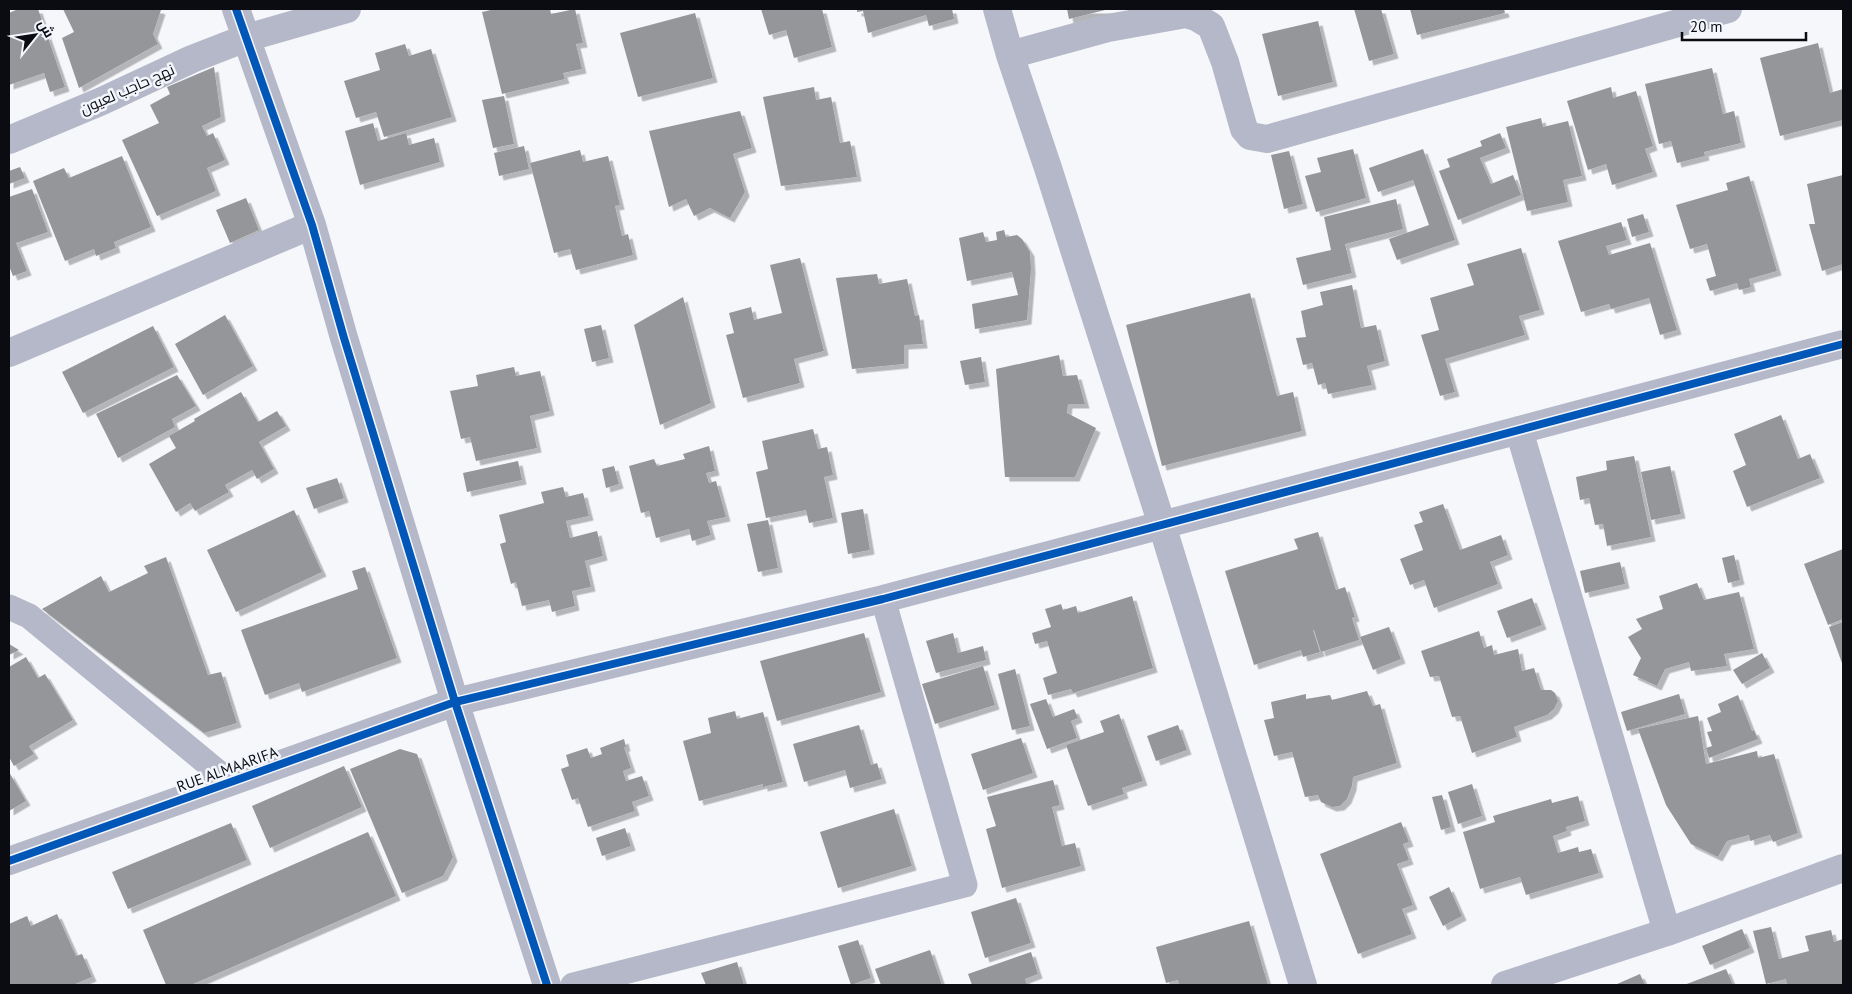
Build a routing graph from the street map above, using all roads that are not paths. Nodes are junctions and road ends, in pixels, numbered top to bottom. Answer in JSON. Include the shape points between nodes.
{"nodes":[{"id":1,"x":236,"y":9,"type":"edge"},
{"id":2,"x":347,"y":9,"type":"edge"},
{"id":3,"x":996,"y":9,"type":"edge"},
{"id":4,"x":1728,"y":9,"type":"edge"},
{"id":5,"x":246,"y":38,"type":"junction"},
{"id":6,"x":1010,"y":56,"type":"junction"},
{"id":7,"x":9,"y":140,"type":"edge"},
{"id":8,"x":312,"y":225,"type":"junction"},
{"id":9,"x":1843,"y":344,"type":"edge"},
{"id":10,"x":9,"y":353,"type":"edge"},
{"id":11,"x":1519,"y":430,"type":"junction"},
{"id":12,"x":1162,"y":525,"type":"junction"},
{"id":13,"x":883,"y":599,"type":"junction"},
{"id":14,"x":9,"y":607,"type":"edge"},
{"id":15,"x":455,"y":702,"type":"junction"},
{"id":16,"x":230,"y":782,"type":"junction"},
{"id":17,"x":9,"y":861,"type":"edge"},
{"id":18,"x":1843,"y":868,"type":"edge"},
{"id":19,"x":1667,"y":932,"type":"junction"},
{"id":20,"x":547,"y":985,"type":"edge"},
{"id":21,"x":573,"y":985,"type":"edge"},
{"id":22,"x":1303,"y":985,"type":"edge"},
{"id":23,"x":1505,"y":985,"type":"edge"}],
"edges":[{"from":1,"to":5,"type":"street"},
{"from":2,"to":5,"type":"street","name":"نهج حاجب لعيون"},
{"from":3,"to":6,"type":"street"},
{"from":4,"to":6,"type":"street","via":[[1267,139],[1250,136],[1244,129],[1211,26],[1196,17],[1186,14],[1108,28]]},
{"from":5,"to":7,"type":"street","name":"نهج حاجب لعيون"},
{"from":5,"to":8,"type":"street"},
{"from":6,"to":12,"type":"street"},
{"from":8,"to":10,"type":"street"},
{"from":8,"to":15,"type":"street"},
{"from":9,"to":11,"type":"street","name":"RUE ALMAARIFA"},
{"from":11,"to":12,"type":"street","name":"RUE ALMAARIFA"},
{"from":11,"to":19,"type":"street"},
{"from":12,"to":13,"type":"street","name":"RUE ALMAARIFA"},
{"from":12,"to":22,"type":"street"},
{"from":13,"to":15,"type":"street","name":"RUE ALMAARIFA"},
{"from":13,"to":21,"type":"lane","via":[[965,885]]},
{"from":14,"to":16,"type":"lane","via":[[29,616]]},
{"from":15,"to":16,"type":"street","name":"RUE ALMAARIFA"},
{"from":15,"to":20,"type":"street"},
{"from":16,"to":17,"type":"street","name":"RUE ALMAARIFA"},
{"from":18,"to":19,"type":"street"},
{"from":19,"to":23,"type":"street"}]}
